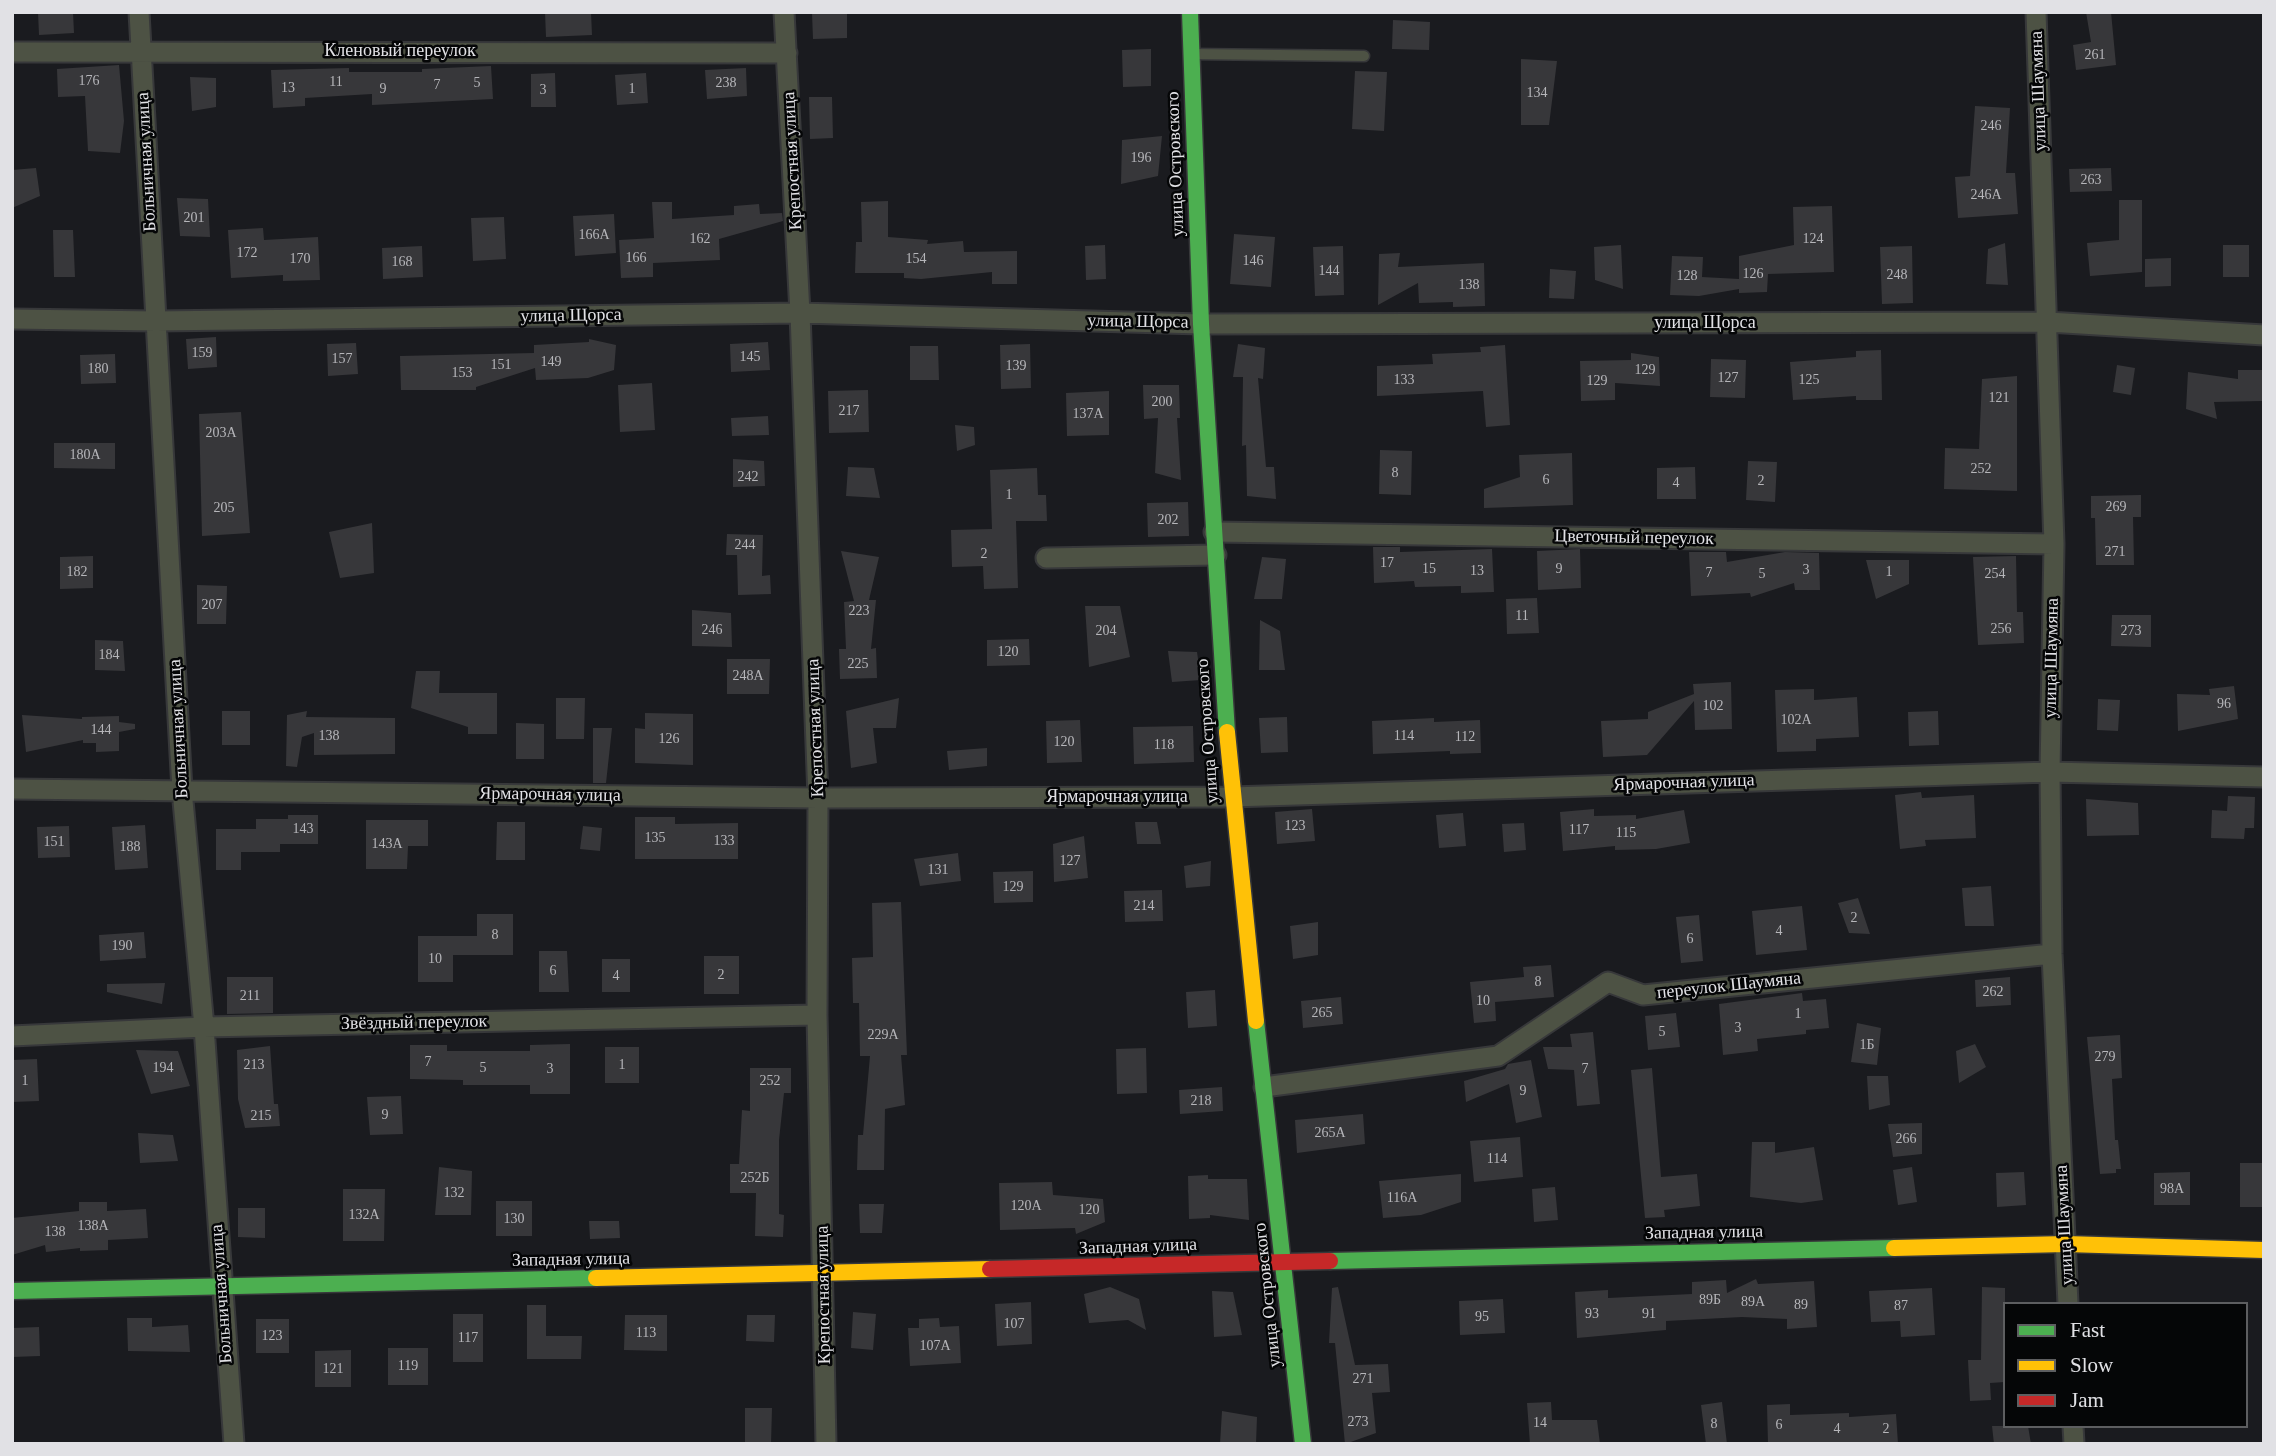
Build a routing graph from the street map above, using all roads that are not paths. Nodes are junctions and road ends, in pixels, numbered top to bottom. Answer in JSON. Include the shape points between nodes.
{"nodes":[{"id":1,"x":139,"y":12,"type":"edge"},
{"id":2,"x":784,"y":12,"type":"edge"},
{"id":3,"x":1191,"y":12,"type":"edge"},
{"id":4,"x":2036,"y":12,"type":"edge"},
{"id":5,"x":141,"y":50,"type":"junction"},
{"id":6,"x":12,"y":52,"type":"edge"},
{"id":7,"x":788,"y":53,"type":"junction"},
{"id":8,"x":1192,"y":54,"type":"junction"},
{"id":9,"x":1364,"y":56,"type":"dead end"},
{"id":10,"x":800,"y":313,"type":"junction"},
{"id":11,"x":12,"y":319,"type":"edge"},
{"id":12,"x":156,"y":321,"type":"junction"},
{"id":13,"x":2048,"y":322,"type":"junction"},
{"id":14,"x":1201,"y":324,"type":"junction"},
{"id":15,"x":2264,"y":335,"type":"edge"},
{"id":16,"x":1214,"y":532,"type":"junction"},
{"id":17,"x":2054,"y":544,"type":"junction"},
{"id":18,"x":1216,"y":555,"type":"junction"},
{"id":19,"x":1046,"y":558,"type":"dead end"},
{"id":20,"x":2050,"y":772,"type":"junction"},
{"id":21,"x":2264,"y":777,"type":"edge"},
{"id":22,"x":12,"y":789,"type":"edge"},
{"id":23,"x":182,"y":790,"type":"junction"},
{"id":24,"x":1231,"y":797,"type":"junction"},
{"id":25,"x":818,"y":798,"type":"junction"},
{"id":26,"x":2052,"y":954,"type":"junction"},
{"id":27,"x":817,"y":1015,"type":"junction"},
{"id":28,"x":204,"y":1027,"type":"junction"},
{"id":29,"x":12,"y":1036,"type":"edge"},
{"id":30,"x":1264,"y":1087,"type":"junction"},
{"id":31,"x":2066,"y":1244,"type":"junction"},
{"id":32,"x":2264,"y":1250,"type":"edge"},
{"id":33,"x":1284,"y":1262,"type":"junction"},
{"id":34,"x":823,"y":1274,"type":"junction"},
{"id":35,"x":221,"y":1286,"type":"junction"},
{"id":36,"x":12,"y":1291,"type":"edge"},
{"id":37,"x":2068,"y":1302,"type":"edge"},
{"id":38,"x":234,"y":1444,"type":"edge"},
{"id":39,"x":827,"y":1444,"type":"edge"},
{"id":40,"x":1303,"y":1444,"type":"edge"}],
"edges":[{"from":1,"to":5,"type":"street","name":"Больничная улица"},
{"from":2,"to":7,"type":"street","name":"Крепостная улица"},
{"from":3,"to":8,"type":"street","name":"улица Островского"},
{"from":4,"to":13,"type":"street","name":"улица Шаумяна"},
{"from":5,"to":6,"type":"street","name":"Кленовый переулок"},
{"from":5,"to":7,"type":"street","name":"Кленовый переулок"},
{"from":5,"to":12,"type":"street","name":"Больничная улица"},
{"from":7,"to":10,"type":"street","name":"Крепостная улица"},
{"from":8,"to":9,"type":"lane"},
{"from":8,"to":14,"type":"street","name":"улица Островского"},
{"from":10,"to":12,"type":"street","name":"улица Щорса"},
{"from":10,"to":14,"type":"street","name":"улица Щорса"},
{"from":10,"to":25,"type":"street","name":"Крепостная улица"},
{"from":11,"to":12,"type":"street","name":"улица Щорса"},
{"from":12,"to":23,"type":"street","name":"Больничная улица"},
{"from":13,"to":14,"type":"street","name":"улица Щорса"},
{"from":13,"to":15,"type":"street","name":"улица Щорса"},
{"from":13,"to":17,"type":"street","name":"улица Шаумяна"},
{"from":14,"to":16,"type":"street","name":"улица Островского"},
{"from":16,"to":17,"type":"street","name":"Цветочный переулок"},
{"from":16,"to":18,"type":"street","name":"улица Островского"},
{"from":17,"to":20,"type":"street","name":"улица Шаумяна"},
{"from":18,"to":19,"type":"street"},
{"from":18,"to":24,"type":"street","name":"улица Островского"},
{"from":20,"to":21,"type":"street","name":"Ярмарочная улица"},
{"from":20,"to":24,"type":"street","name":"Ярмарочная улица"},
{"from":20,"to":26,"type":"street","name":"улица Шаумяна"},
{"from":22,"to":23,"type":"street","name":"Ярмарочная улица"},
{"from":23,"to":25,"type":"street","name":"Ярмарочная улица"},
{"from":23,"to":28,"type":"street","name":"Больничная улица"},
{"from":24,"to":25,"type":"street","name":"Ярмарочная улица"},
{"from":24,"to":30,"type":"street","name":"улица Островского"},
{"from":25,"to":27,"type":"street","name":"Крепостная улица"},
{"from":26,"to":30,"type":"street","name":"переулок Шаумяна","via":[[1643,995],[1608,982],[1498,1056]]},
{"from":26,"to":31,"type":"street","name":"улица Шаумяна"},
{"from":27,"to":28,"type":"street","name":"Звёздный переулок"},
{"from":27,"to":34,"type":"street","name":"Крепостная улица"},
{"from":28,"to":29,"type":"street","name":"Звёздный переулок"},
{"from":28,"to":35,"type":"street","name":"Больничная улица"},
{"from":30,"to":33,"type":"street","name":"улица Островского"},
{"from":31,"to":32,"type":"street","name":"Западная улица"},
{"from":31,"to":33,"type":"street","name":"Западная улица"},
{"from":31,"to":37,"type":"street","name":"улица Шаумяна"},
{"from":33,"to":34,"type":"street","name":"Западная улица"},
{"from":33,"to":40,"type":"street","name":"улица Островского"},
{"from":34,"to":35,"type":"street","name":"Западная улица"},
{"from":34,"to":39,"type":"street","name":"Крепостная улица"},
{"from":35,"to":36,"type":"street","name":"Западная улица"},
{"from":35,"to":38,"type":"street","name":"Больничная улица"}]}
